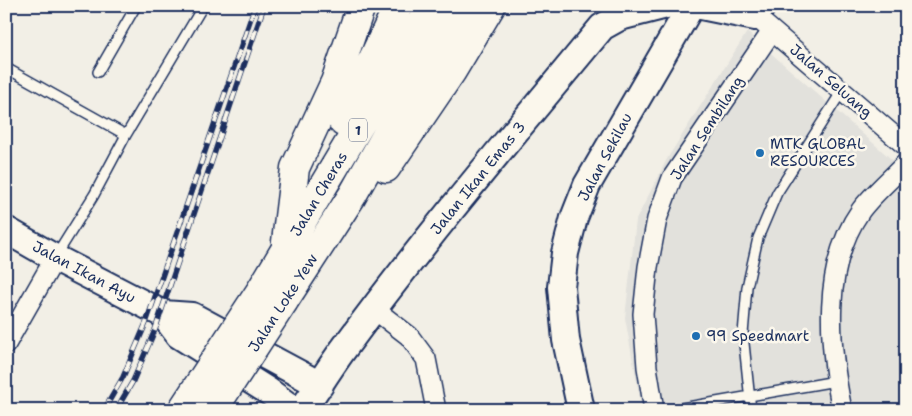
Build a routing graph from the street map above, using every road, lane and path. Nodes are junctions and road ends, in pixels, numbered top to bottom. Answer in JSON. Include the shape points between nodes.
{"nodes":[{"id":1,"x":136,"y":6,"type":"edge"},
{"id":2,"x":203,"y":6,"type":"edge"},
{"id":3,"x":361,"y":6,"type":"edge"},
{"id":4,"x":398,"y":6,"type":"edge"},
{"id":5,"x":431,"y":6,"type":"edge"},
{"id":6,"x":458,"y":6,"type":"edge"},
{"id":7,"x":491,"y":6,"type":"edge"},
{"id":8,"x":663,"y":6,"type":"edge"},
{"id":9,"x":691,"y":6,"type":"edge"},
{"id":10,"x":701,"y":6,"type":"edge"},
{"id":11,"x":763,"y":18,"type":"edge"},
{"id":12,"x":6,"y":68,"type":"edge"},
{"id":13,"x":98,"y":72,"type":"dead end"},
{"id":14,"x":842,"y":91,"type":"junction"},
{"id":15,"x":126,"y":135,"type":"junction"},
{"id":16,"x":906,"y":146,"type":"edge"},
{"id":17,"x":906,"y":163,"type":"edge"},
{"id":18,"x":352,"y":196,"type":"junction"},
{"id":19,"x":6,"y":230,"type":"edge"},
{"id":20,"x":284,"y":253,"type":"junction"},
{"id":21,"x":55,"y":258,"type":"junction"},
{"id":22,"x":272,"y":295,"type":"junction"},
{"id":23,"x":374,"y":309,"type":"junction"},
{"id":24,"x":163,"y":314,"type":"junction"},
{"id":25,"x":6,"y":344,"type":"edge"},
{"id":26,"x":344,"y":348,"type":"junction"},
{"id":27,"x":284,"y":366,"type":"junction"},
{"id":28,"x":836,"y":381,"type":"junction"},
{"id":29,"x":320,"y":385,"type":"junction"},
{"id":30,"x":748,"y":396,"type":"junction"},
{"id":31,"x":270,"y":400,"type":"edge"},
{"id":32,"x":182,"y":410,"type":"edge"},
{"id":33,"x":213,"y":410,"type":"edge"},
{"id":34,"x":294,"y":410,"type":"edge"},
{"id":35,"x":302,"y":410,"type":"edge"},
{"id":36,"x":436,"y":410,"type":"edge"},
{"id":37,"x":581,"y":410,"type":"edge"},
{"id":38,"x":654,"y":410,"type":"edge"},
{"id":39,"x":670,"y":410,"type":"edge"},
{"id":40,"x":751,"y":410,"type":"edge"},
{"id":41,"x":842,"y":410,"type":"edge"}],
"edges":[{"from":1,"to":13,"type":"lane"},
{"from":2,"to":15,"type":"lane"},
{"from":3,"to":20,"type":"highway","via":[[335,82],[296,168]]},
{"from":4,"to":20,"type":"highway","via":[[315,175]]},
{"from":5,"to":20,"type":"highway","name":"Jalan Cheras","number":"1"},
{"from":6,"to":18,"type":"highway","name":"Jalan Cheras","number":"1"},
{"from":7,"to":18,"type":"highway","via":[[452,71],[388,165]]},
{"from":8,"to":23,"type":"street","name":"Jalan Ikan Emas 3","via":[[620,17],[602,27]]},
{"from":9,"to":37,"type":"street","name":"Jalan Sekilau","via":[[587,185],[574,218],[561,287],[566,340]]},
{"from":10,"to":11,"type":"street"},
{"from":11,"to":14,"type":"street","name":"Jalan Seluang"},
{"from":11,"to":38,"type":"street","name":"Jalan Sembilang","via":[[672,178],[657,219],[643,314]]},
{"from":12,"to":15,"type":"lane"},
{"from":14,"to":16,"type":"street","name":"Jalan Seluang"},
{"from":14,"to":30,"type":"lane","via":[[776,194],[758,238],[746,287],[743,334]]},
{"from":15,"to":21,"type":"lane"},
{"from":17,"to":28,"type":"street","via":[[862,210],[847,236],[838,261],[832,328]]},
{"from":18,"to":22,"type":"highway","name":"Jalan Loke Yew","number":"1"},
{"from":19,"to":21,"type":"street","name":"Jalan Ikan Ayu"},
{"from":20,"to":22,"type":"highway","name":"Jalan Loke Yew","number":"1"},
{"from":21,"to":24,"type":"street","name":"Jalan Ikan Ayu"},
{"from":21,"to":25,"type":"street"},
{"from":22,"to":32,"type":"highway","name":"Jalan Loke Yew","number":"1","bridge":true},
{"from":22,"to":33,"type":"highway","name":"Jalan Loke Yew","number":"1","bridge":true},
{"from":23,"to":26,"type":"street","name":"Jalan Ikan Emas 3"},
{"from":23,"to":36,"type":"street","via":[[409,336],[426,359]]},
{"from":24,"to":27,"type":"street","name":"Jalan Ikan Ayu","via":[[192,316]]},
{"from":24,"to":31,"type":"street","name":"Jalan Ikan Ayu","via":[[179,335]]},
{"from":26,"to":27,"type":"street","via":[[328,359],[308,366]]},
{"from":26,"to":29,"type":"street","name":"Jalan Ikan Emas 3"},
{"from":27,"to":29,"type":"street","name":"Jalan Ikan Ayu"},
{"from":28,"to":30,"type":"lane"},
{"from":28,"to":41,"type":"street"},
{"from":29,"to":35,"type":"street","name":"Jalan Ikan Emas 3"},
{"from":30,"to":39,"type":"lane"},
{"from":30,"to":40,"type":"lane"},
{"from":31,"to":34,"type":"street","name":"Jalan Ikan Ayu"}]}
